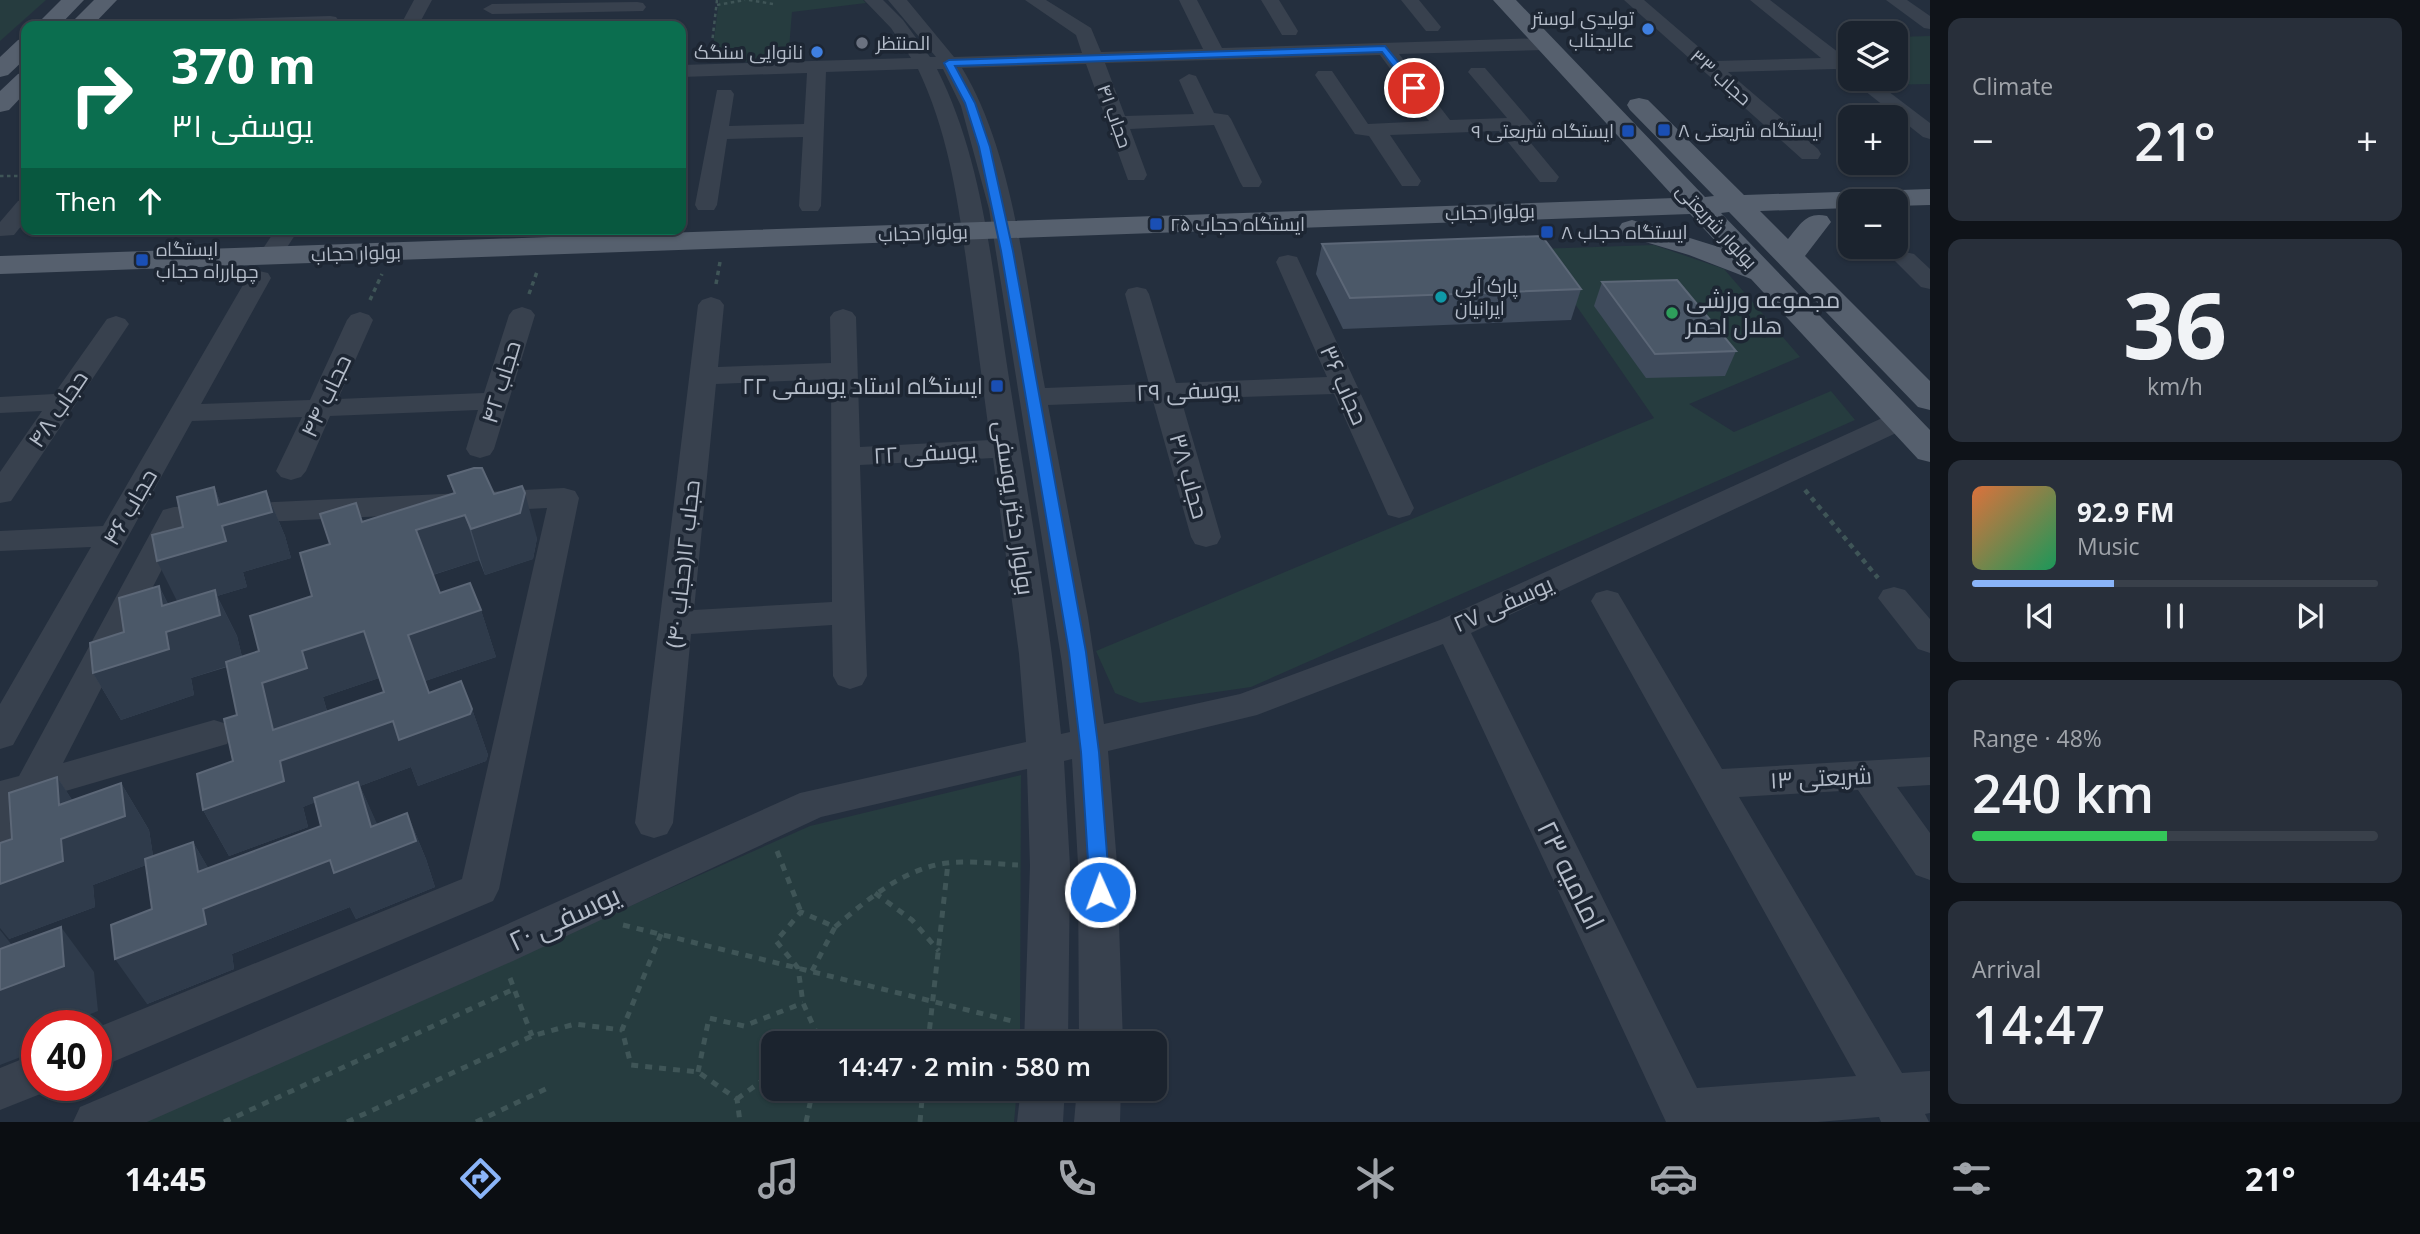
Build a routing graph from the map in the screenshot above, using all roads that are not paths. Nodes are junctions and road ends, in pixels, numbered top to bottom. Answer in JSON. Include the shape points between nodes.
{"nodes":[{"id":1,"x":74,"y":0,"type":"edge"},
{"id":2,"x":106,"y":0,"type":"edge"},
{"id":3,"x":423,"y":0,"type":"edge"},
{"id":4,"x":873,"y":0,"type":"edge"},
{"id":5,"x":897,"y":0,"type":"edge"},
{"id":6,"x":1034,"y":0,"type":"edge"},
{"id":7,"x":1188,"y":0,"type":"edge"},
{"id":8,"x":1270,"y":0,"type":"edge"},
{"id":9,"x":1410,"y":0,"type":"edge"},
{"id":10,"x":1504,"y":0,"type":"edge"},
{"id":11,"x":1535,"y":0,"type":"edge"},
{"id":12,"x":1633,"y":0,"type":"edge"},
{"id":13,"x":1759,"y":0,"type":"edge"},
{"id":14,"x":1895,"y":0,"type":"edge"},
{"id":15,"x":637,"y":3,"type":"edge"},
{"id":16,"x":207,"y":8,"type":"dead end"},
{"id":17,"x":571,"y":8,"type":"junction"},
{"id":18,"x":1084,"y":10,"type":"dead end"},
{"id":19,"x":491,"y":12,"type":"edge"},
{"id":20,"x":331,"y":19,"type":"edge"},
{"id":21,"x":51,"y":21,"type":"edge"},
{"id":22,"x":84,"y":21,"type":"edge"},
{"id":23,"x":194,"y":21,"type":"edge"},
{"id":24,"x":307,"y":21,"type":"edge"},
{"id":25,"x":412,"y":21,"type":"edge"},
{"id":26,"x":566,"y":21,"type":"edge"},
{"id":27,"x":633,"y":21,"type":"edge"},
{"id":28,"x":1930,"y":24,"type":"edge"},
{"id":29,"x":1432,"y":27,"type":"dead end"},
{"id":30,"x":1289,"y":31,"type":"dead end"},
{"id":31,"x":1084,"y":32,"type":"junction"},
{"id":32,"x":1555,"y":36,"type":"junction"},
{"id":33,"x":1385,"y":49,"type":"junction"},
{"id":34,"x":21,"y":50,"type":"edge"},
{"id":35,"x":1215,"y":54,"type":"junction"},
{"id":36,"x":1094,"y":58,"type":"junction"},
{"id":37,"x":1838,"y":62,"type":"edge"},
{"id":38,"x":949,"y":63,"type":"junction"},
{"id":39,"x":925,"y":64,"type":"junction"},
{"id":40,"x":817,"y":67,"type":"junction"},
{"id":41,"x":1709,"y":67,"type":"junction"},
{"id":42,"x":1838,"y":67,"type":"edge"},
{"id":43,"x":0,"y":70,"type":"edge"},
{"id":44,"x":686,"y":71,"type":"edge"},
{"id":45,"x":1478,"y":72,"type":"dead end"},
{"id":46,"x":1325,"y":75,"type":"dead end"},
{"id":47,"x":1189,"y":80,"type":"dead end"},
{"id":48,"x":21,"y":84,"type":"edge"},
{"id":49,"x":1618,"y":84,"type":"dead end"},
{"id":50,"x":1876,"y":91,"type":"edge"},
{"id":51,"x":724,"y":94,"type":"dead end"},
{"id":52,"x":0,"y":105,"type":"edge"},
{"id":53,"x":1214,"y":119,"type":"junction"},
{"id":54,"x":1117,"y":123,"type":"junction"},
{"id":55,"x":1505,"y":125,"type":"junction"},
{"id":56,"x":1444,"y":127,"type":"junction"},
{"id":57,"x":814,"y":130,"type":"junction"},
{"id":58,"x":1376,"y":130,"type":"junction"},
{"id":59,"x":718,"y":132,"type":"junction"},
{"id":60,"x":1930,"y":133,"type":"edge"},
{"id":61,"x":1810,"y":154,"type":"dead end"},
{"id":62,"x":1702,"y":169,"type":"junction"},
{"id":63,"x":1665,"y":170,"type":"junction"},
{"id":64,"x":1136,"y":174,"type":"dead end"},
{"id":65,"x":1548,"y":177,"type":"dead end"},
{"id":66,"x":1410,"y":181,"type":"dead end"},
{"id":67,"x":1251,"y":182,"type":"dead end"},
{"id":68,"x":1930,"y":197,"type":"edge"},
{"id":69,"x":706,"y":205,"type":"dead end"},
{"id":70,"x":1698,"y":205,"type":"junction"},
{"id":71,"x":810,"y":206,"type":"dead end"},
{"id":72,"x":21,"y":212,"type":"edge"},
{"id":73,"x":1815,"y":212,"type":"junction"},
{"id":74,"x":1627,"y":218,"type":"junction"},
{"id":75,"x":1737,"y":218,"type":"junction"},
{"id":76,"x":1838,"y":218,"type":"edge"},
{"id":77,"x":1930,"y":218,"type":"edge"},
{"id":78,"x":1908,"y":219,"type":"edge"},
{"id":79,"x":6,"y":230,"type":"dead end"},
{"id":80,"x":284,"y":235,"type":"edge"},
{"id":81,"x":990,"y":241,"type":"junction"},
{"id":82,"x":1905,"y":259,"type":"dead end"},
{"id":83,"x":1288,"y":261,"type":"dead end"},
{"id":84,"x":0,"y":265,"type":"edge"},
{"id":85,"x":1776,"y":266,"type":"junction"},
{"id":86,"x":265,"y":267,"type":"junction"},
{"id":87,"x":1930,"y":282,"type":"edge"},
{"id":88,"x":0,"y":287,"type":"edge"},
{"id":89,"x":1137,"y":294,"type":"dead end"},
{"id":90,"x":711,"y":305,"type":"dead end"},
{"id":91,"x":522,"y":314,"type":"dead end"},
{"id":92,"x":843,"y":317,"type":"dead end"},
{"id":93,"x":360,"y":320,"type":"road end"},
{"id":94,"x":116,"y":324,"type":"dead end"},
{"id":95,"x":844,"y":370,"type":"junction"},
{"id":96,"x":704,"y":376,"type":"junction"},
{"id":97,"x":1343,"y":385,"type":"junction"},
{"id":98,"x":1165,"y":392,"type":"junction"},
{"id":99,"x":1032,"y":397,"type":"junction"},
{"id":100,"x":1930,"y":400,"type":"edge"},
{"id":101,"x":495,"y":401,"type":"junction"},
{"id":102,"x":63,"y":402,"type":"junction"},
{"id":103,"x":0,"y":405,"type":"edge"},
{"id":104,"x":320,"y":408,"type":"junction"},
{"id":105,"x":183,"y":413,"type":"junction"},
{"id":106,"x":1901,"y":420,"type":"junction"},
{"id":107,"x":1006,"y":448,"type":"junction"},
{"id":108,"x":480,"y":449,"type":"dead end"},
{"id":109,"x":1930,"y":451,"type":"edge"},
{"id":110,"x":845,"y":457,"type":"junction"},
{"id":111,"x":291,"y":471,"type":"dead end"},
{"id":112,"x":0,"y":494,"type":"edge"},
{"id":113,"x":1399,"y":508,"type":"dead end"},
{"id":114,"x":113,"y":536,"type":"junction"},
{"id":115,"x":1206,"y":537,"type":"dead end"},
{"id":116,"x":0,"y":541,"type":"edge"},
{"id":117,"x":1894,"y":597,"type":"road end"},
{"id":118,"x":1607,"y":601,"type":"dead end"},
{"id":119,"x":848,"y":613,"type":"junction"},
{"id":120,"x":676,"y":623,"type":"junction"},
{"id":121,"x":1452,"y":628,"type":"junction"},
{"id":122,"x":1930,"y":641,"type":"edge"},
{"id":123,"x":850,"y":676,"type":"dead end"},
{"id":124,"x":214,"y":734,"type":"dead end"},
{"id":125,"x":0,"y":735,"type":"edge"},
{"id":126,"x":1088,"y":742,"type":"junction"},
{"id":127,"x":1045,"y":752,"type":"junction"},
{"id":128,"x":1930,"y":771,"type":"edge"},
{"id":129,"x":1869,"y":776,"type":"junction"},
{"id":130,"x":1712,"y":784,"type":"junction"},
{"id":131,"x":16,"y":792,"type":"edge"},
{"id":132,"x":654,"y":823,"type":"dead end"},
{"id":133,"x":0,"y":849,"type":"edge"},
{"id":134,"x":1930,"y":864,"type":"edge"},
{"id":135,"x":1047,"y":1031,"type":"edge"},
{"id":136,"x":1101,"y":1031,"type":"edge"},
{"id":137,"x":112,"y":1042,"type":"edge"},
{"id":138,"x":21,"y":1080,"type":"edge"},
{"id":139,"x":0,"y":1089,"type":"edge"},
{"id":140,"x":1042,"y":1101,"type":"edge"},
{"id":141,"x":1098,"y":1101,"type":"edge"},
{"id":142,"x":1909,"y":1103,"type":"edge"},
{"id":143,"x":1687,"y":1116,"type":"edge"},
{"id":144,"x":96,"y":1122,"type":"edge"},
{"id":145,"x":1040,"y":1122,"type":"edge"},
{"id":146,"x":1097,"y":1122,"type":"edge"}],
"edges":[{"from":1,"to":21,"type":"main road"},
{"from":2,"to":22,"type":"main road"},
{"from":3,"to":25,"type":"street"},
{"from":4,"to":39,"type":"street","name":"بولوار دکتر یوسفی"},
{"from":5,"to":38,"type":"street","name":"بولوار دکتر یوسفی","via":[[919,21]]},
{"from":6,"to":31,"type":"street"},
{"from":7,"to":35,"type":"street"},
{"from":8,"to":30,"type":"street"},
{"from":9,"to":29,"type":"street"},
{"from":10,"to":32,"type":"main road","name":"بولوار شریعتی"},
{"from":11,"to":32,"type":"main road","name":"بولوار شریعتی"},
{"from":12,"to":41,"type":"street","name":"حجاب ۳۳"},
{"from":13,"to":37,"type":"street"},
{"from":14,"to":28,"type":"street"},
{"from":15,"to":17,"type":"street"},
{"from":15,"to":27,"type":"street"},
{"from":16,"to":23,"type":"street"},
{"from":17,"to":19,"type":"street"},
{"from":17,"to":26,"type":"street"},
{"from":18,"to":31,"type":"street"},
{"from":20,"to":24,"type":"street"},
{"from":31,"to":36,"type":"street","name":"حجاب ۴۱"},
{"from":32,"to":33,"type":"street"},
{"from":32,"to":63,"type":"main road","name":"بولوار شریعتی"},
{"from":33,"to":35,"type":"street"},
{"from":33,"to":56,"type":"street"},
{"from":34,"to":43,"type":"main road"},
{"from":35,"to":36,"type":"street"},
{"from":36,"to":38,"type":"street"},
{"from":36,"to":54,"type":"street","name":"حجاب ۴۱"},
{"from":38,"to":39,"type":"street"},
{"from":38,"to":81,"type":"street","name":"بولوار دکتر یوسفی","via":[[981,136]]},
{"from":39,"to":40,"type":"street"},
{"from":39,"to":81,"type":"street","name":"بولوار دکتر یوسفی","via":[[945,105]]},
{"from":40,"to":44,"type":"street"},
{"from":40,"to":57,"type":"street"},
{"from":41,"to":42,"type":"street"},
{"from":41,"to":61,"type":"street","name":"حجاب ۳۳"},
{"from":45,"to":55,"type":"street","via":[[1522,124]]},
{"from":46,"to":58,"type":"street","via":[[1362,131]]},
{"from":47,"to":53,"type":"street"},
{"from":48,"to":52,"type":"main road"},
{"from":49,"to":62,"type":"main road","name":"بولوار شریعتی"},
{"from":50,"to":60,"type":"street"},
{"from":51,"to":59,"type":"street"},
{"from":53,"to":54,"type":"street"},
{"from":53,"to":67,"type":"street"},
{"from":54,"to":64,"type":"street","name":"حجاب ۴۱"},
{"from":55,"to":56,"type":"street"},
{"from":55,"to":65,"type":"street"},
{"from":56,"to":58,"type":"street"},
{"from":57,"to":59,"type":"street"},
{"from":57,"to":71,"type":"street"},
{"from":58,"to":66,"type":"street"},
{"from":59,"to":69,"type":"street"},
{"from":62,"to":73,"type":"main road"},
{"from":62,"to":75,"type":"main road","name":"بولوار شریعتی"},
{"from":63,"to":70,"type":"main road","name":"بولوار شریعتی"},
{"from":63,"to":74,"type":"main road"},
{"from":68,"to":73,"type":"main road","name":"بولوار حجاب"},
{"from":70,"to":74,"type":"main road","name":"بولوار حجاب"},
{"from":70,"to":75,"type":"main road","name":"بولوار حجاب"},
{"from":72,"to":79,"type":"street"},
{"from":73,"to":75,"type":"main road","name":"بولوار حجاب"},
{"from":73,"to":76,"type":"main road","name":"بولوار حجاب"},
{"from":73,"to":85,"type":"main road"},
{"from":74,"to":75,"type":"main road","name":"بولوار حجاب"},
{"from":74,"to":81,"type":"main road","name":"بولوار حجاب"},
{"from":74,"to":85,"type":"main road","via":[[1699,249]]},
{"from":75,"to":85,"type":"main road","name":"بولوار شریعتی"},
{"from":77,"to":78,"type":"main road"},
{"from":80,"to":86,"type":"street","name":"حجاب ۴۶"},
{"from":81,"to":86,"type":"main road","name":"بولوار حجاب"},
{"from":81,"to":86,"type":"main road","name":"بولوار حجاب","via":[[382,274]]},
{"from":81,"to":99,"type":"street","name":"بولوار دکتر یوسفی"},
{"from":81,"to":107,"type":"street","name":"بولوار دکتر یوسفی"},
{"from":82,"to":87,"type":"street"},
{"from":83,"to":97,"type":"street","name":"حجاب ۳۶"},
{"from":84,"to":86,"type":"main road","name":"بولوار حجاب"},
{"from":85,"to":100,"type":"main road","name":"بولوار شریعتی"},
{"from":85,"to":106,"type":"main road","name":"بولوار شریعتی"},
{"from":86,"to":88,"type":"main road","name":"بولوار حجاب"},
{"from":86,"to":105,"type":"street","name":"حجاب ۴۶"},
{"from":89,"to":98,"type":"street","name":"حجاب ۳۸"},
{"from":90,"to":96,"type":"street","name":"حجاب ۱۲(حجاب ۴۰)"},
{"from":91,"to":101,"type":"street","name":"حجاب ۴۲"},
{"from":92,"to":95,"type":"street"},
{"from":93,"to":104,"type":"street","name":"حجاب ۴۴"},
{"from":94,"to":102,"type":"street","name":"حجاب ۴۸"},
{"from":95,"to":96,"type":"street"},
{"from":95,"to":110,"type":"street"},
{"from":96,"to":120,"type":"street","name":"حجاب ۱۲(حجاب ۴۰)"},
{"from":97,"to":98,"type":"street","name":"یوسفی ۲۹"},
{"from":97,"to":113,"type":"street","name":"حجاب ۳۶"},
{"from":98,"to":99,"type":"street","name":"یوسفی ۲۹"},
{"from":98,"to":115,"type":"street","name":"حجاب ۳۸"},
{"from":99,"to":126,"type":"street","name":"بولوار دکتر یوسفی","via":[[1078,652]]},
{"from":101,"to":104,"type":"street"},
{"from":101,"to":108,"type":"street","name":"حجاب ۴۲"},
{"from":102,"to":103,"type":"street"},
{"from":102,"to":112,"type":"street","name":"حجاب ۴۸"},
{"from":104,"to":105,"type":"street"},
{"from":104,"to":111,"type":"street","name":"حجاب ۴۴"},
{"from":105,"to":114,"type":"street","name":"حجاب ۴۶"},
{"from":106,"to":109,"type":"main road","name":"بولوار شریعتی"},
{"from":106,"to":121,"type":"street","name":"یوسفی ۲۷"},
{"from":107,"to":110,"type":"street","name":"یوسفی ۲۲"},
{"from":107,"to":127,"type":"street","name":"بولوار دکتر یوسفی","via":[[1036,654]]},
{"from":110,"to":119,"type":"street"},
{"from":114,"to":116,"type":"street"},
{"from":114,"to":125,"type":"street","name":"حجاب ۴۶"},
{"from":117,"to":122,"type":"street"},
{"from":118,"to":130,"type":"street"},
{"from":119,"to":120,"type":"street"},
{"from":119,"to":123,"type":"street"},
{"from":120,"to":132,"type":"street","name":"حجاب ۱۲(حجاب ۴۰)"},
{"from":121,"to":126,"type":"street","name":"یوسفی ۲۷","via":[[1245,706]]},
{"from":121,"to":143,"type":"street","name":"امامیه ۲۳"},
{"from":124,"to":131,"type":"street"},
{"from":126,"to":127,"type":"street","name":"یوسفی ۲۷"},
{"from":126,"to":136,"type":"street","name":"بولوار دکتر یوسفی","via":[[1099,867]]},
{"from":127,"to":135,"type":"street","name":"بولوار دکتر یوسفی","via":[[1051,866]]},
{"from":127,"to":144,"type":"street","name":"یوسفی ۲۰","via":[[813,804],[498,948]]},
{"from":128,"to":129,"type":"street","name":"شریعتی ۱۳"},
{"from":129,"to":130,"type":"street","name":"شریعتی ۱۳"},
{"from":129,"to":134,"type":"street"},
{"from":130,"to":142,"type":"street"},
{"from":131,"to":133,"type":"street"},
{"from":131,"to":137,"type":"street","via":[[174,517],[564,498],[479,889]]},
{"from":138,"to":139,"type":"street"},
{"from":140,"to":145,"type":"street"},
{"from":141,"to":146,"type":"street"},
{"from":142,"to":143,"type":"street"}]}
